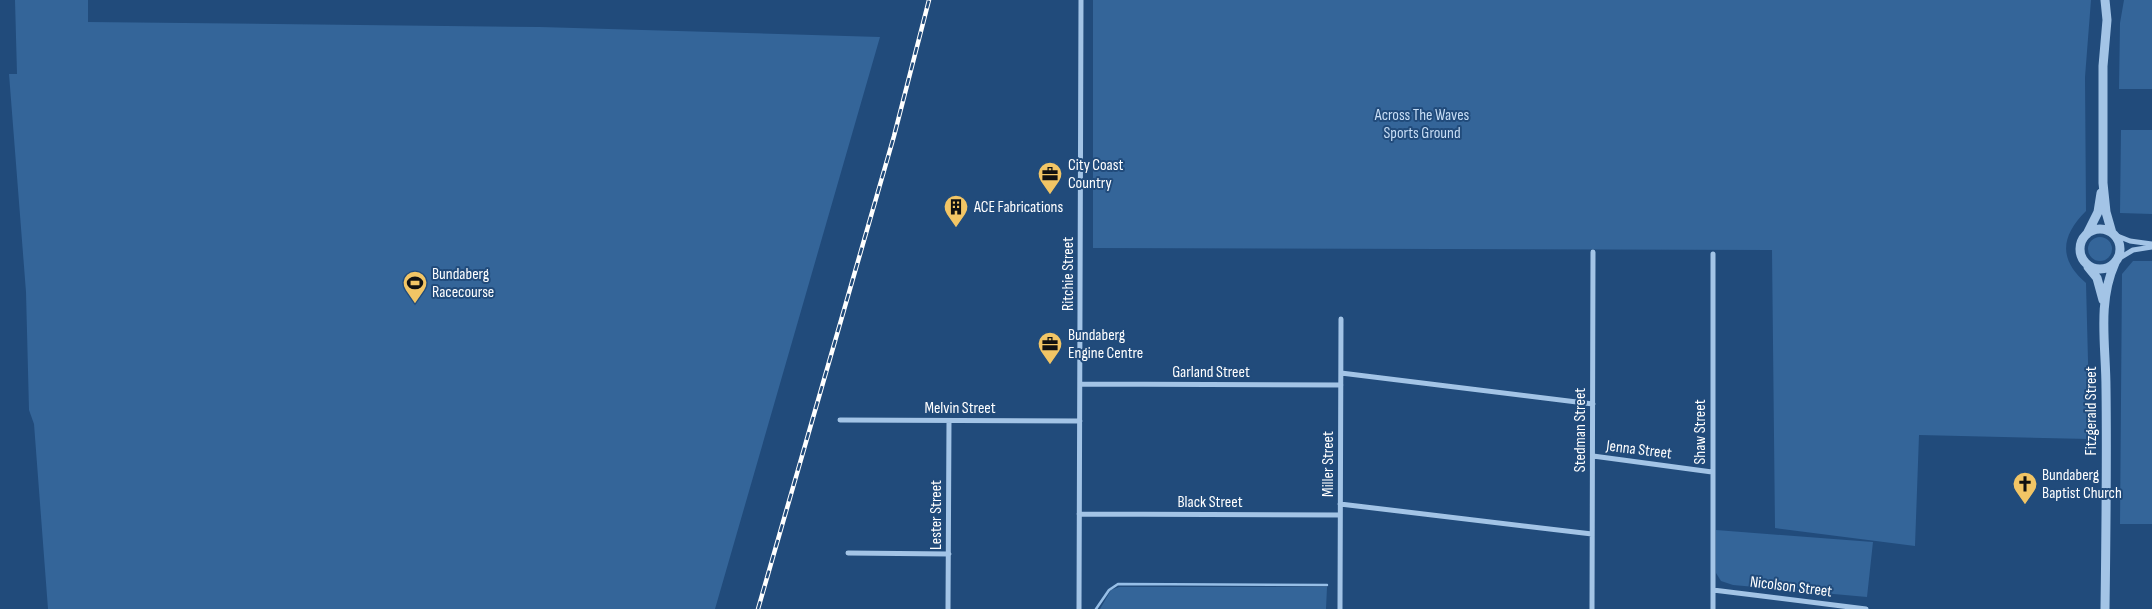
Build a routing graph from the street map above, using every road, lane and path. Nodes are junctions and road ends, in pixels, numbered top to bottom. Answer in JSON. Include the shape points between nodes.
{"nodes":[{"id":1,"x":1081,"y":0,"type":"edge"},
{"id":2,"x":2105,"y":0,"type":"edge"},
{"id":3,"x":2112,"y":0,"type":"edge"},
{"id":4,"x":2107,"y":20,"type":"junction"},
{"id":5,"x":2102,"y":183,"type":"junction"},
{"id":6,"x":2087,"y":234,"type":"junction"},
{"id":7,"x":2113,"y":234,"type":"junction"},
{"id":8,"x":2152,"y":246,"type":"edge"},
{"id":9,"x":1593,"y":252,"type":"dead end"},
{"id":10,"x":1713,"y":254,"type":"dead end"},
{"id":11,"x":2116,"y":261,"type":"junction"},
{"id":12,"x":2088,"y":266,"type":"junction"},
{"id":13,"x":2104,"y":303,"type":"junction"},
{"id":14,"x":1341,"y":319,"type":"dead end"},
{"id":15,"x":1341,"y":374,"type":"junction"},
{"id":16,"x":1080,"y":384,"type":"junction"},
{"id":17,"x":1341,"y":386,"type":"junction"},
{"id":18,"x":1593,"y":404,"type":"junction"},
{"id":19,"x":840,"y":420,"type":"dead end"},
{"id":20,"x":949,"y":421,"type":"junction"},
{"id":21,"x":1080,"y":421,"type":"junction"},
{"id":22,"x":1594,"y":456,"type":"junction"},
{"id":23,"x":1712,"y":472,"type":"junction"},
{"id":24,"x":1340,"y":504,"type":"junction"},
{"id":25,"x":1079,"y":514,"type":"junction"},
{"id":26,"x":1340,"y":515,"type":"junction"},
{"id":27,"x":1592,"y":534,"type":"junction"},
{"id":28,"x":848,"y":553,"type":"dead end"},
{"id":29,"x":949,"y":554,"type":"junction"},
{"id":30,"x":1713,"y":590,"type":"junction"},
{"id":31,"x":948,"y":609,"type":"edge"},
{"id":32,"x":1079,"y":609,"type":"edge"},
{"id":33,"x":1340,"y":609,"type":"edge"},
{"id":34,"x":1592,"y":609,"type":"edge"},
{"id":35,"x":1713,"y":609,"type":"edge"},
{"id":36,"x":1866,"y":609,"type":"edge"},
{"id":37,"x":2105,"y":609,"type":"edge"}],
"edges":[{"from":1,"to":16,"type":"street","name":"Ritchie Street"},
{"from":2,"to":4,"type":"street"},
{"from":3,"to":4,"type":"street"},
{"from":4,"to":5,"type":"street"},
{"from":5,"to":6,"type":"street","via":[[2098,212]]},
{"from":5,"to":7,"type":"street"},
{"from":6,"to":7,"type":"street","via":[[2096,229]]},
{"from":6,"to":12,"type":"street","via":[[2079,247],[2081,258]]},
{"from":7,"to":8,"type":"street"},
{"from":7,"to":11,"type":"street","via":[[2120,247]]},
{"from":8,"to":11,"type":"street","via":[[2132,250]]},
{"from":9,"to":18,"type":"street","name":"Stedman Street"},
{"from":10,"to":23,"type":"street","name":"Shaw Street"},
{"from":11,"to":12,"type":"street","via":[[2105,269]]},
{"from":11,"to":13,"type":"street"},
{"from":12,"to":13,"type":"street","via":[[2097,278]]},
{"from":13,"to":37,"type":"street","name":"Fitzgerald Street"},
{"from":14,"to":15,"type":"street","name":"Miller Street"},
{"from":15,"to":17,"type":"street","name":"Miller Street"},
{"from":15,"to":18,"type":"street"},
{"from":16,"to":17,"type":"street","name":"Garland Street"},
{"from":16,"to":21,"type":"street","name":"Ritchie Street"},
{"from":17,"to":24,"type":"street","name":"Miller Street"},
{"from":18,"to":22,"type":"street","name":"Stedman Street"},
{"from":19,"to":20,"type":"street","name":"Melvin Street"},
{"from":20,"to":21,"type":"street","name":"Melvin Street"},
{"from":20,"to":29,"type":"street","name":"Lester Street"},
{"from":21,"to":25,"type":"street","name":"Ritchie Street"},
{"from":22,"to":23,"type":"street","name":"Jenna Street"},
{"from":22,"to":27,"type":"street","name":"Stedman Street"},
{"from":23,"to":30,"type":"street","name":"Shaw Street"},
{"from":24,"to":26,"type":"street","name":"Miller Street"},
{"from":24,"to":27,"type":"street"},
{"from":25,"to":26,"type":"street","name":"Black Street"},
{"from":25,"to":32,"type":"street","name":"Ritchie Street"},
{"from":26,"to":33,"type":"street","name":"Miller Street"},
{"from":27,"to":34,"type":"street","name":"Stedman Street"},
{"from":28,"to":29,"type":"street"},
{"from":29,"to":31,"type":"street","name":"Lester Street"},
{"from":30,"to":35,"type":"street","name":"Shaw Street"},
{"from":30,"to":36,"type":"street","name":"Nicolson Street"}]}
